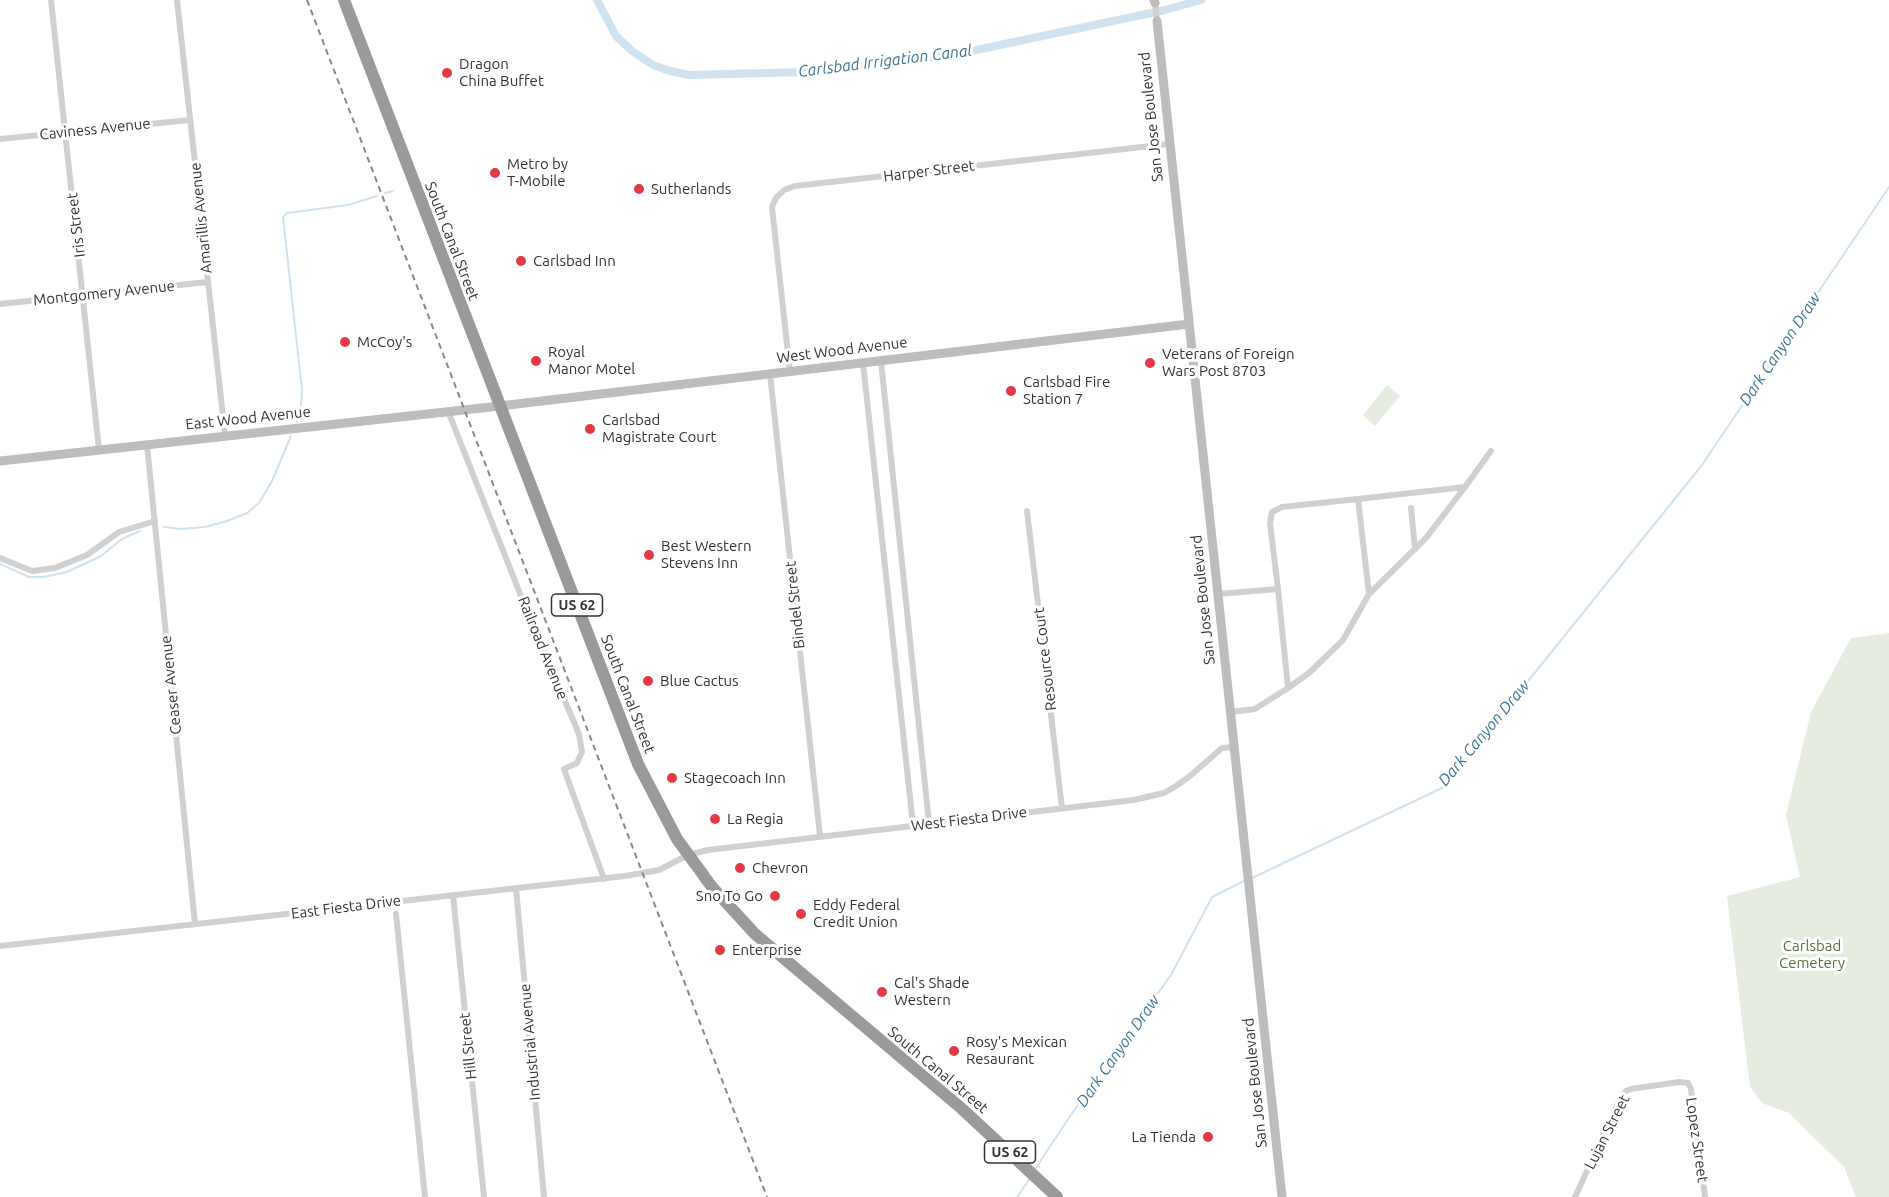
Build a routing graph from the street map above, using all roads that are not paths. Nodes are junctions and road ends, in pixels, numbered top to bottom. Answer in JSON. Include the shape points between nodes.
{"nodes":[{"id":1,"x":51,"y":0,"type":"edge"},
{"id":2,"x":177,"y":0,"type":"edge"},
{"id":3,"x":344,"y":0,"type":"edge"},
{"id":4,"x":1155,"y":1,"type":"edge"},
{"id":5,"x":1156,"y":21,"type":"joint"},
{"id":6,"x":190,"y":120,"type":"junction"},
{"id":7,"x":66,"y":132,"type":"junction"},
{"id":8,"x":0,"y":139,"type":"edge"},
{"id":9,"x":1169,"y":144,"type":"junction"},
{"id":10,"x":208,"y":282,"type":"junction"},
{"id":11,"x":84,"y":296,"type":"junction"},
{"id":12,"x":0,"y":304,"type":"edge"},
{"id":13,"x":1189,"y":324,"type":"junction"},
{"id":14,"x":881,"y":361,"type":"junction"},
{"id":15,"x":863,"y":363,"type":"junction"},
{"id":16,"x":789,"y":372,"type":"junction"},
{"id":17,"x":770,"y":374,"type":"junction"},
{"id":18,"x":500,"y":406,"type":"junction"},
{"id":19,"x":448,"y":411,"type":"junction"},
{"id":20,"x":225,"y":435,"type":"junction"},
{"id":21,"x":147,"y":445,"type":"junction"},
{"id":22,"x":99,"y":450,"type":"junction"},
{"id":23,"x":1491,"y":451,"type":"dead end"},
{"id":24,"x":0,"y":461,"type":"edge"},
{"id":25,"x":1465,"y":487,"type":"junction"},
{"id":26,"x":1358,"y":499,"type":"junction"},
{"id":27,"x":1411,"y":508,"type":"dead end"},
{"id":28,"x":1027,"y":511,"type":"dead end"},
{"id":29,"x":155,"y":521,"type":"junction"},
{"id":30,"x":1415,"y":549,"type":"junction"},
{"id":31,"x":0,"y":558,"type":"edge"},
{"id":32,"x":1278,"y":589,"type":"junction"},
{"id":33,"x":1218,"y":594,"type":"junction"},
{"id":34,"x":1369,"y":594,"type":"junction"},
{"id":35,"x":1288,"y":688,"type":"junction"},
{"id":36,"x":1231,"y":712,"type":"junction"},
{"id":37,"x":1235,"y":747,"type":"junction"},
{"id":38,"x":1062,"y":808,"type":"junction"},
{"id":39,"x":929,"y":823,"type":"junction"},
{"id":40,"x":913,"y":825,"type":"junction"},
{"id":41,"x":820,"y":836,"type":"junction"},
{"id":42,"x":688,"y":855,"type":"junction"},
{"id":43,"x":604,"y":879,"type":"junction"},
{"id":44,"x":516,"y":888,"type":"junction"},
{"id":45,"x":453,"y":895,"type":"junction"},
{"id":46,"x":396,"y":914,"type":"dead end"},
{"id":47,"x":195,"y":924,"type":"junction"},
{"id":48,"x":0,"y":946,"type":"edge"},
{"id":49,"x":1688,"y":1083,"type":"joint"},
{"id":50,"x":425,"y":1197,"type":"edge"},
{"id":51,"x":484,"y":1197,"type":"edge"},
{"id":52,"x":544,"y":1197,"type":"edge"},
{"id":53,"x":1057,"y":1197,"type":"edge"},
{"id":54,"x":1282,"y":1197,"type":"edge"},
{"id":55,"x":1575,"y":1197,"type":"edge"},
{"id":56,"x":1705,"y":1197,"type":"edge"}],
"edges":[{"from":1,"to":7,"type":"street","name":"Iris Street"},
{"from":2,"to":6,"type":"street","name":"Amarillis Avenue"},
{"from":3,"to":18,"type":"highway","name":"South Canal Street","number":"US 62"},
{"from":4,"to":5,"type":"street","name":"San Jose Boulevard"},
{"from":5,"to":9,"type":"street","name":"San Jose Boulevard"},
{"from":6,"to":7,"type":"street","name":"Caviness Avenue"},
{"from":6,"to":10,"type":"street","name":"Amarillis Avenue"},
{"from":7,"to":8,"type":"street","name":"Caviness Avenue"},
{"from":7,"to":11,"type":"street","name":"Iris Street"},
{"from":9,"to":13,"type":"street","name":"San Jose Boulevard"},
{"from":9,"to":16,"type":"street","name":"Harper Street","via":[[789,187],[772,207]]},
{"from":10,"to":11,"type":"street","name":"Montgomery Avenue"},
{"from":10,"to":20,"type":"street","name":"Amarillis Avenue"},
{"from":11,"to":12,"type":"street","name":"Montgomery Avenue"},
{"from":11,"to":22,"type":"street","name":"Iris Street"},
{"from":13,"to":14,"type":"street","name":"West Wood Avenue"},
{"from":13,"to":33,"type":"street","name":"San Jose Boulevard"},
{"from":14,"to":15,"type":"street","name":"West Wood Avenue"},
{"from":14,"to":39,"type":"street"},
{"from":15,"to":16,"type":"street","name":"West Wood Avenue"},
{"from":15,"to":40,"type":"street"},
{"from":16,"to":17,"type":"street","name":"West Wood Avenue"},
{"from":17,"to":18,"type":"street","name":"West Wood Avenue"},
{"from":17,"to":41,"type":"street","name":"Bindel Street"},
{"from":18,"to":19,"type":"street","name":"East Wood Avenue"},
{"from":18,"to":42,"type":"highway","name":"South Canal Street","number":"US 62","via":[[638,764]]},
{"from":19,"to":20,"type":"street","name":"East Wood Avenue"},
{"from":19,"to":43,"type":"street","name":"Railroad Avenue","via":[[579,734],[582,752],[577,763],[564,768]]},
{"from":20,"to":21,"type":"street","name":"East Wood Avenue"},
{"from":21,"to":22,"type":"street","name":"East Wood Avenue"},
{"from":21,"to":29,"type":"street","name":"Ceaser Avenue"},
{"from":22,"to":24,"type":"street","name":"East Wood Avenue"},
{"from":23,"to":25,"type":"street"},
{"from":25,"to":26,"type":"street"},
{"from":25,"to":30,"type":"street"},
{"from":26,"to":32,"type":"street","via":[[1282,507],[1272,512]]},
{"from":26,"to":34,"type":"street"},
{"from":27,"to":30,"type":"street"},
{"from":28,"to":38,"type":"street","name":"Resource Court"},
{"from":29,"to":31,"type":"street","via":[[119,532],[87,555],[55,568],[29,570]]},
{"from":29,"to":47,"type":"street","name":"Ceaser Avenue"},
{"from":30,"to":34,"type":"street"},
{"from":32,"to":33,"type":"street"},
{"from":32,"to":35,"type":"street"},
{"from":33,"to":36,"type":"street","name":"San Jose Boulevard"},
{"from":34,"to":35,"type":"street","via":[[1343,640]]},
{"from":35,"to":36,"type":"street","via":[[1255,709]]},
{"from":36,"to":37,"type":"street","name":"San Jose Boulevard"},
{"from":37,"to":38,"type":"street","name":"West Fiesta Drive","via":[[1222,748],[1191,776],[1164,793]]},
{"from":37,"to":54,"type":"street","name":"San Jose Boulevard"},
{"from":38,"to":39,"type":"street","name":"West Fiesta Drive"},
{"from":39,"to":40,"type":"street","name":"West Fiesta Drive"},
{"from":40,"to":41,"type":"street","name":"West Fiesta Drive"},
{"from":41,"to":42,"type":"street","name":"West Fiesta Drive"},
{"from":42,"to":43,"type":"street","name":"East Fiesta Drive","via":[[659,870]]},
{"from":42,"to":53,"type":"highway","name":"South Canal Street","number":"US 62","via":[[755,934],[961,1108]]},
{"from":43,"to":44,"type":"street","name":"East Fiesta Drive"},
{"from":44,"to":45,"type":"street","name":"East Fiesta Drive"},
{"from":44,"to":52,"type":"street","name":"Industrial Avenue"},
{"from":45,"to":47,"type":"street","name":"East Fiesta Drive"},
{"from":45,"to":51,"type":"street","name":"Hill Street"},
{"from":46,"to":50,"type":"street"},
{"from":47,"to":48,"type":"street","name":"East Fiesta Drive"},
{"from":49,"to":55,"type":"street","name":"Lujan Street","via":[[1631,1089],[1622,1095]]},
{"from":49,"to":56,"type":"street","name":"Lopez Street"}]}
